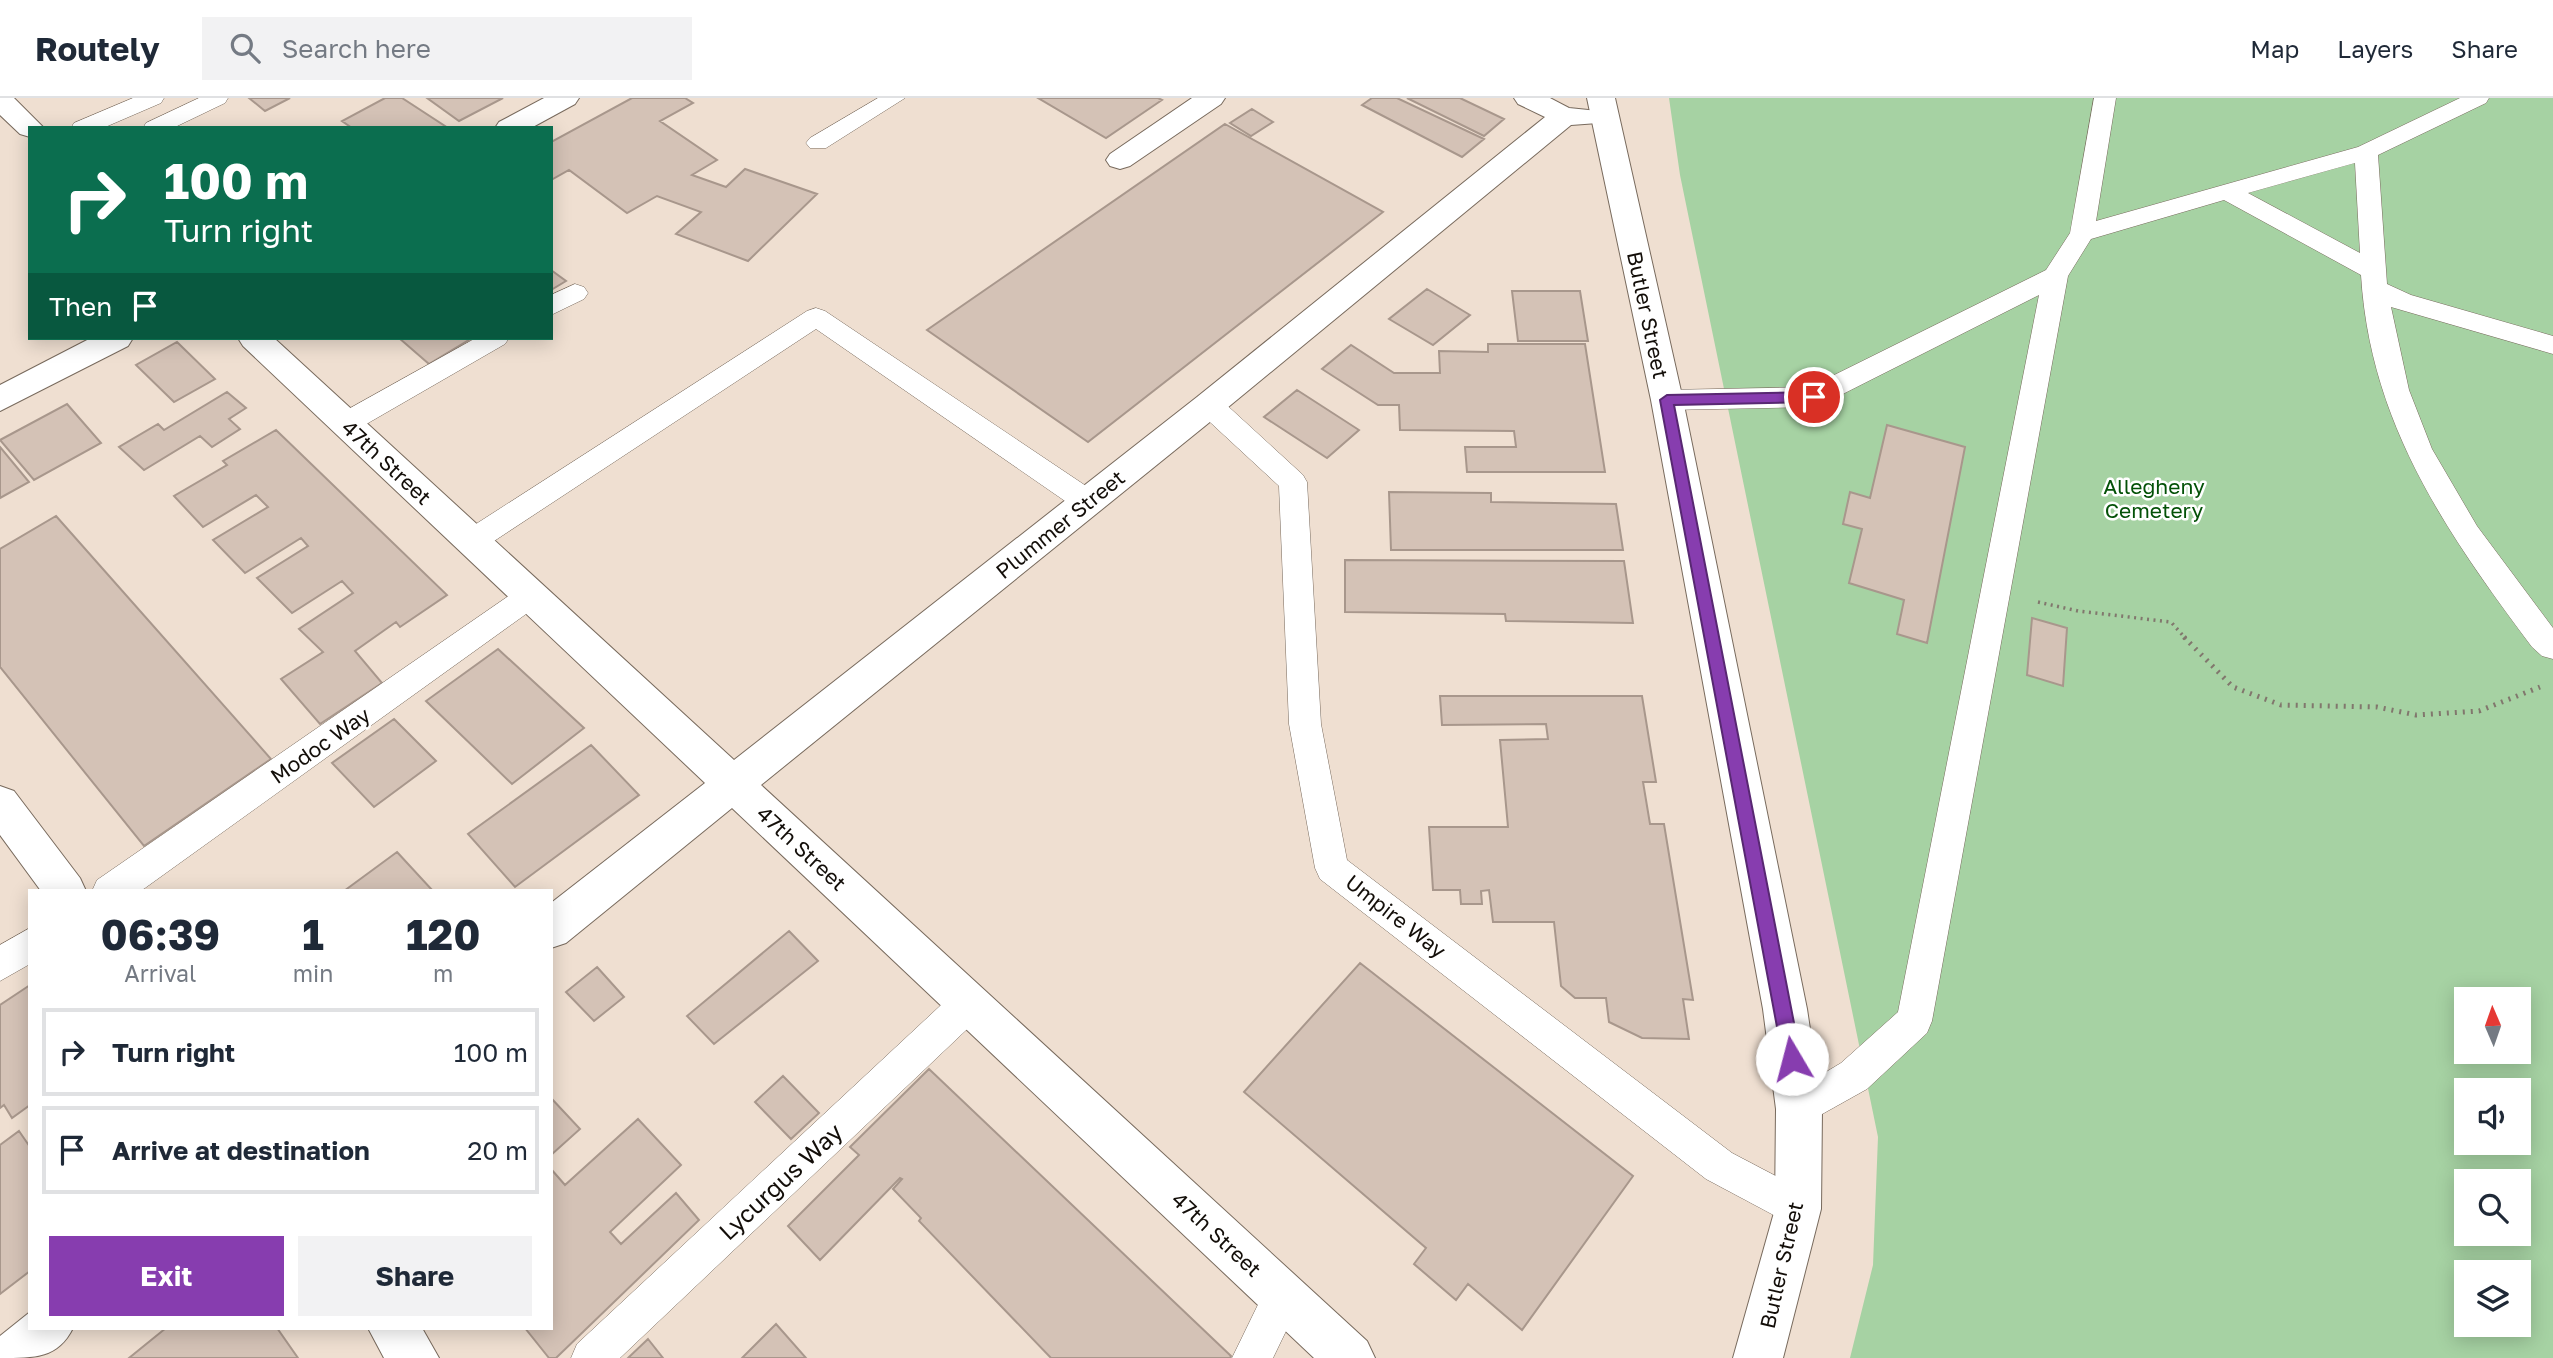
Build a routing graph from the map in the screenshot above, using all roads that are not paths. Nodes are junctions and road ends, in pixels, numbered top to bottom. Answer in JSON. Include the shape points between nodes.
{"nodes":[{"id":1,"x":153,"y":98,"type":"edge"},
{"id":2,"x":216,"y":98,"type":"edge"},
{"id":3,"x":565,"y":98,"type":"edge"},
{"id":4,"x":894,"y":98,"type":"edge"},
{"id":5,"x":1211,"y":98,"type":"edge"},
{"id":6,"x":1528,"y":98,"type":"edge"},
{"id":7,"x":2105,"y":98,"type":"edge"},
{"id":8,"x":2478,"y":98,"type":"edge"},
{"id":9,"x":0,"y":100,"type":"edge"},
{"id":10,"x":1603,"y":108,"type":"edge"},
{"id":11,"x":1564,"y":116,"type":"junction"},
{"id":12,"x":28,"y":126,"type":"edge"},
{"id":13,"x":87,"y":126,"type":"edge"},
{"id":14,"x":158,"y":126,"type":"edge"},
{"id":15,"x":513,"y":126,"type":"edge"},
{"id":16,"x":818,"y":143,"type":"dead end"},
{"id":17,"x":2366,"y":152,"type":"junction"},
{"id":18,"x":1120,"y":160,"type":"dead end"},
{"id":19,"x":2227,"y":192,"type":"junction"},
{"id":20,"x":2082,"y":233,"type":"junction"},
{"id":21,"x":2055,"y":276,"type":"junction"},
{"id":22,"x":2374,"y":279,"type":"junction"},
{"id":23,"x":575,"y":292,"type":"dead end"},
{"id":24,"x":553,"y":305,"type":"edge"},
{"id":25,"x":113,"y":340,"type":"edge"},
{"id":26,"x":256,"y":340,"type":"edge"},
{"id":27,"x":492,"y":340,"type":"edge"},
{"id":28,"x":2553,"y":345,"type":"edge"},
{"id":29,"x":0,"y":399,"type":"edge"},
{"id":30,"x":1667,"y":400,"type":"junction"},
{"id":31,"x":1209,"y":405,"type":"junction"},
{"id":32,"x":346,"y":423,"type":"junction"},
{"id":33,"x":1088,"y":502,"type":"junction"},
{"id":34,"x":472,"y":541,"type":"junction"},
{"id":35,"x":530,"y":596,"type":"junction"},
{"id":36,"x":2553,"y":647,"type":"edge"},
{"id":37,"x":734,"y":783,"type":"junction"},
{"id":38,"x":0,"y":803,"type":"edge"},
{"id":39,"x":64,"y":889,"type":"edge"},
{"id":40,"x":112,"y":889,"type":"edge"},
{"id":41,"x":553,"y":927,"type":"edge"},
{"id":42,"x":28,"y":945,"type":"edge"},
{"id":43,"x":0,"y":965,"type":"edge"},
{"id":44,"x":968,"y":1004,"type":"junction"},
{"id":45,"x":1799,"y":1109,"type":"junction"},
{"id":46,"x":1798,"y":1209,"type":"junction"},
{"id":47,"x":1283,"y":1296,"type":"junction"},
{"id":48,"x":46,"y":1330,"type":"edge"},
{"id":49,"x":393,"y":1330,"type":"edge"},
{"id":50,"x":11,"y":1358,"type":"edge"},
{"id":51,"x":414,"y":1358,"type":"edge"},
{"id":52,"x":591,"y":1358,"type":"edge"},
{"id":53,"x":1252,"y":1358,"type":"edge"},
{"id":54,"x":1350,"y":1358,"type":"edge"},
{"id":55,"x":1758,"y":1358,"type":"edge"}],
"edges":[{"from":1,"to":13,"type":"lane"},
{"from":2,"to":14,"type":"lane"},
{"from":3,"to":15,"type":"street"},
{"from":4,"to":16,"type":"lane"},
{"from":5,"to":18,"type":"street"},
{"from":6,"to":11,"type":"street"},
{"from":7,"to":20,"type":"lane"},
{"from":8,"to":17,"type":"lane"},
{"from":9,"to":12,"type":"street"},
{"from":10,"to":11,"type":"street"},
{"from":10,"to":30,"type":"street","name":"Butler Street"},
{"from":11,"to":31,"type":"street","name":"Plummer Street"},
{"from":17,"to":19,"type":"lane"},
{"from":17,"to":22,"type":"lane"},
{"from":19,"to":20,"type":"lane"},
{"from":19,"to":22,"type":"lane"},
{"from":20,"to":21,"type":"lane"},
{"from":21,"to":30,"type":"lane","via":[[1814,397]]},
{"from":21,"to":45,"type":"lane","via":[[1914,1021],[1854,1076]]},
{"from":22,"to":28,"type":"lane","via":[[2402,301]]},
{"from":22,"to":36,"type":"lane","via":[[2404,418],[2431,473],[2490,569]]},
{"from":23,"to":24,"type":"lane"},
{"from":25,"to":29,"type":"street"},
{"from":26,"to":32,"type":"street","name":"47th Street"},
{"from":27,"to":32,"type":"lane"},
{"from":30,"to":45,"type":"street","name":"Butler Street","via":[[1785,1009]]},
{"from":31,"to":33,"type":"street","name":"Plummer Street"},
{"from":31,"to":46,"type":"lane","name":"Umpire Way","via":[[1293,482],[1305,724],[1332,868],[1719,1166]]},
{"from":32,"to":34,"type":"street","name":"47th Street"},
{"from":33,"to":34,"type":"lane","via":[[816,317]]},
{"from":33,"to":37,"type":"street","name":"Plummer Street"},
{"from":34,"to":35,"type":"street","name":"47th Street"},
{"from":35,"to":37,"type":"street","name":"47th Street"},
{"from":35,"to":40,"type":"lane","name":"Modoc Way"},
{"from":37,"to":41,"type":"street","name":"Plummer Street"},
{"from":37,"to":44,"type":"street","name":"47th Street"},
{"from":38,"to":39,"type":"street"},
{"from":42,"to":43,"type":"lane"},
{"from":44,"to":47,"type":"street","name":"47th Street"},
{"from":44,"to":52,"type":"lane","name":"Lycurgus Way"},
{"from":45,"to":46,"type":"street","name":"Butler Street"},
{"from":46,"to":55,"type":"street","name":"Butler Street"},
{"from":47,"to":53,"type":"lane"},
{"from":47,"to":54,"type":"street","name":"47th Street"},
{"from":48,"to":50,"type":"street"},
{"from":49,"to":51,"type":"street"}]}
